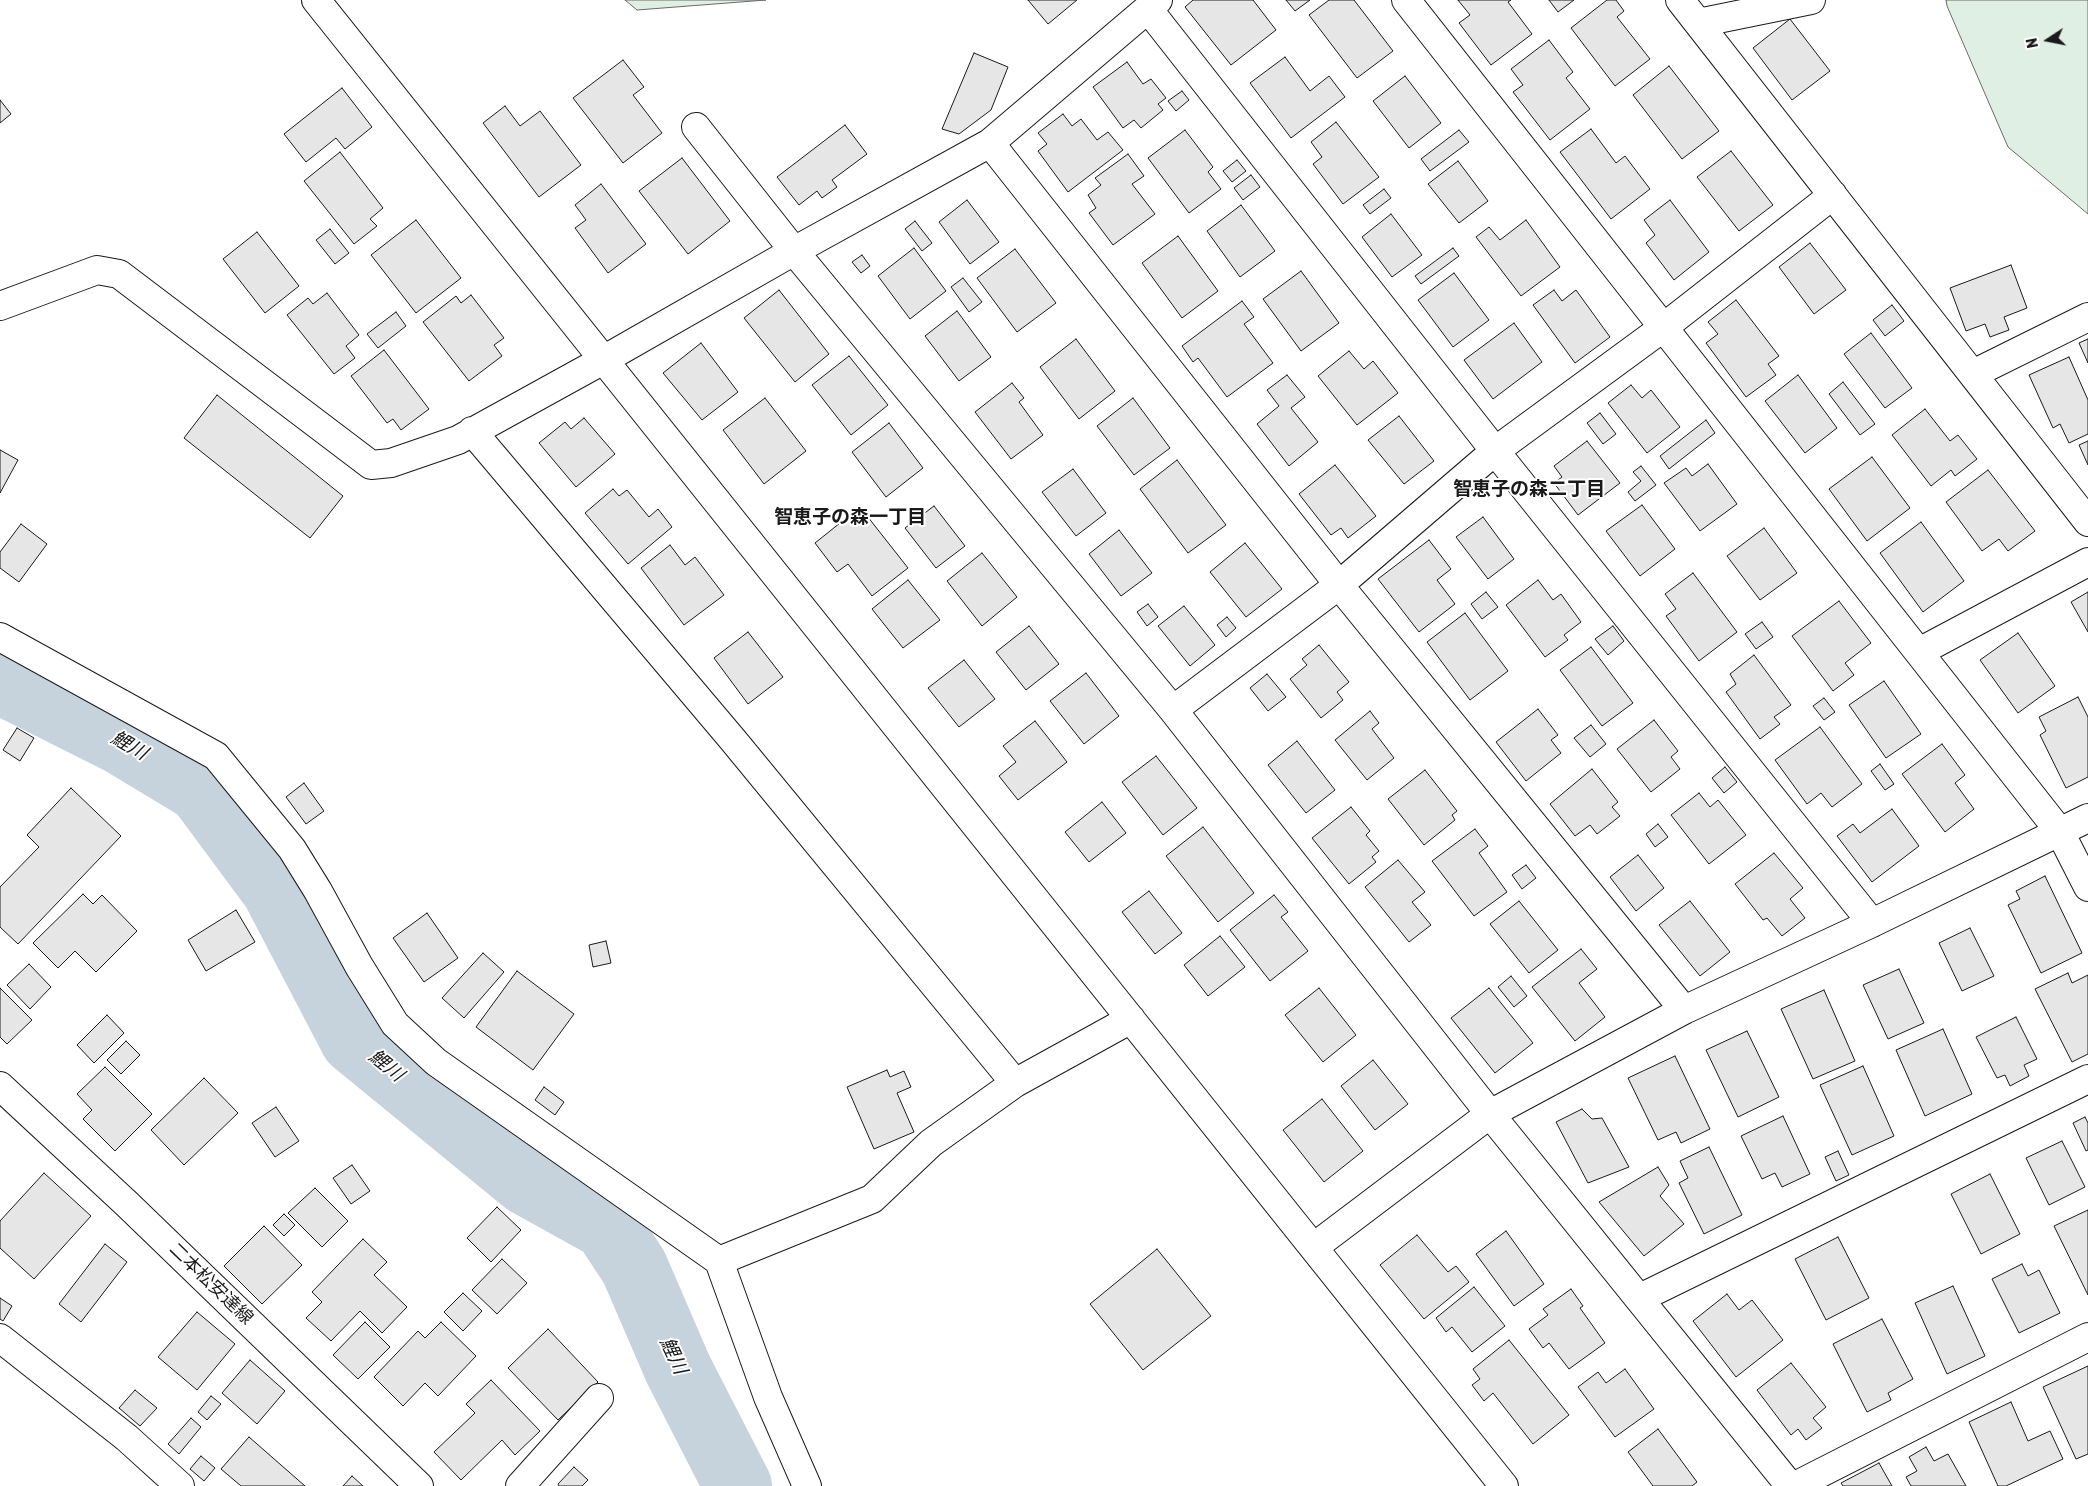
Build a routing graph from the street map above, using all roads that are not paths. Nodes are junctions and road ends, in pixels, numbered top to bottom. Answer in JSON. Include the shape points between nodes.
{"nodes":[{"id":1,"x":316,"y":0,"type":"edge"},
{"id":2,"x":1406,"y":0,"type":"edge"},
{"id":3,"x":1680,"y":0,"type":"edge"},
{"id":4,"x":1811,"y":0,"type":"edge"},
{"id":5,"x":1153,"y":4,"type":"edge"},
{"id":6,"x":1698,"y":23,"type":"junction"},
{"id":7,"x":696,"y":127,"type":"dead end"},
{"id":8,"x":990,"y":143,"type":"junction"},
{"id":9,"x":1833,"y":196,"type":"junction"},
{"id":10,"x":794,"y":251,"type":"junction"},
{"id":11,"x":0,"y":306,"type":"edge"},
{"id":12,"x":2088,"y":317,"type":"edge"},
{"id":13,"x":1664,"y":327,"type":"junction"},
{"id":14,"x":605,"y":359,"type":"junction"},
{"id":15,"x":1973,"y":374,"type":"junction"},
{"id":16,"x":472,"y":431,"type":"junction"},
{"id":17,"x":1495,"y":451,"type":"junction"},
{"id":18,"x":2088,"y":522,"type":"edge"},
{"id":19,"x":2088,"y":562,"type":"edge"},
{"id":20,"x":1339,"y":585,"type":"junction"},
{"id":21,"x":0,"y":637,"type":"edge"},
{"id":22,"x":1918,"y":652,"type":"junction"},
{"id":23,"x":1173,"y":710,"type":"junction"},
{"id":24,"x":2088,"y":818,"type":"edge"},
{"id":25,"x":2060,"y":832,"type":"junction"},
{"id":26,"x":2088,"y":887,"type":"edge"},
{"id":27,"x":1872,"y":923,"type":"junction"},
{"id":28,"x":1684,"y":1010,"type":"junction"},
{"id":29,"x":1132,"y":1019,"type":"junction"},
{"id":30,"x":2088,"y":1078,"type":"edge"},
{"id":31,"x":1015,"y":1083,"type":"junction"},
{"id":32,"x":0,"y":1086,"type":"edge"},
{"id":33,"x":1490,"y":1114,"type":"junction"},
{"id":34,"x":1314,"y":1246,"type":"junction"},
{"id":35,"x":719,"y":1261,"type":"junction"},
{"id":36,"x":1640,"y":1298,"type":"junction"},
{"id":37,"x":2088,"y":1337,"type":"edge"},
{"id":38,"x":0,"y":1338,"type":"edge"},
{"id":39,"x":599,"y":1398,"type":"dead end"},
{"id":40,"x":180,"y":1486,"type":"edge"},
{"id":41,"x":419,"y":1486,"type":"edge"},
{"id":42,"x":520,"y":1486,"type":"edge"},
{"id":43,"x":808,"y":1486,"type":"edge"},
{"id":44,"x":1504,"y":1486,"type":"edge"},
{"id":45,"x":1790,"y":1486,"type":"edge"},
{"id":46,"x":1795,"y":1486,"type":"edge"}],
"edges":[{"from":1,"to":14,"type":"street"},
{"from":2,"to":13,"type":"street"},
{"from":3,"to":6,"type":"street"},
{"from":4,"to":6,"type":"street"},
{"from":5,"to":8,"type":"street"},
{"from":5,"to":17,"type":"street"},
{"from":6,"to":9,"type":"street"},
{"from":7,"to":10,"type":"street"},
{"from":8,"to":10,"type":"street"},
{"from":8,"to":20,"type":"street"},
{"from":9,"to":13,"type":"street"},
{"from":9,"to":15,"type":"street"},
{"from":10,"to":14,"type":"street"},
{"from":10,"to":23,"type":"street"},
{"from":11,"to":16,"type":"street","via":[[96,270],[119,274],[371,465],[391,463],[458,440]]},
{"from":12,"to":15,"type":"street"},
{"from":13,"to":17,"type":"street"},
{"from":13,"to":22,"type":"street"},
{"from":14,"to":16,"type":"street"},
{"from":14,"to":29,"type":"street"},
{"from":15,"to":18,"type":"street"},
{"from":16,"to":31,"type":"street","via":[[740,748]]},
{"from":17,"to":20,"type":"street"},
{"from":17,"to":27,"type":"street"},
{"from":19,"to":22,"type":"street"},
{"from":20,"to":23,"type":"street"},
{"from":20,"to":28,"type":"street"},
{"from":21,"to":35,"type":"street","via":[[216,756],[292,849],[395,1024],[464,1089]]},
{"from":22,"to":25,"type":"street"},
{"from":23,"to":33,"type":"street"},
{"from":24,"to":25,"type":"street"},
{"from":25,"to":26,"type":"street"},
{"from":25,"to":27,"type":"street"},
{"from":27,"to":28,"type":"street"},
{"from":28,"to":33,"type":"street"},
{"from":29,"to":31,"type":"street"},
{"from":29,"to":34,"type":"street"},
{"from":30,"to":36,"type":"street"},
{"from":31,"to":35,"type":"street","via":[[931,1143],[872,1199]]},
{"from":32,"to":41,"type":"street","name":"二本松安達線","via":[[247,1318]]},
{"from":33,"to":34,"type":"street"},
{"from":33,"to":36,"type":"street"},
{"from":34,"to":44,"type":"street"},
{"from":35,"to":43,"type":"street","via":[[768,1397]]},
{"from":36,"to":45,"type":"street"},
{"from":37,"to":46,"type":"street"},
{"from":38,"to":40,"type":"street","via":[[127,1438]]},
{"from":39,"to":42,"type":"street"}]}
